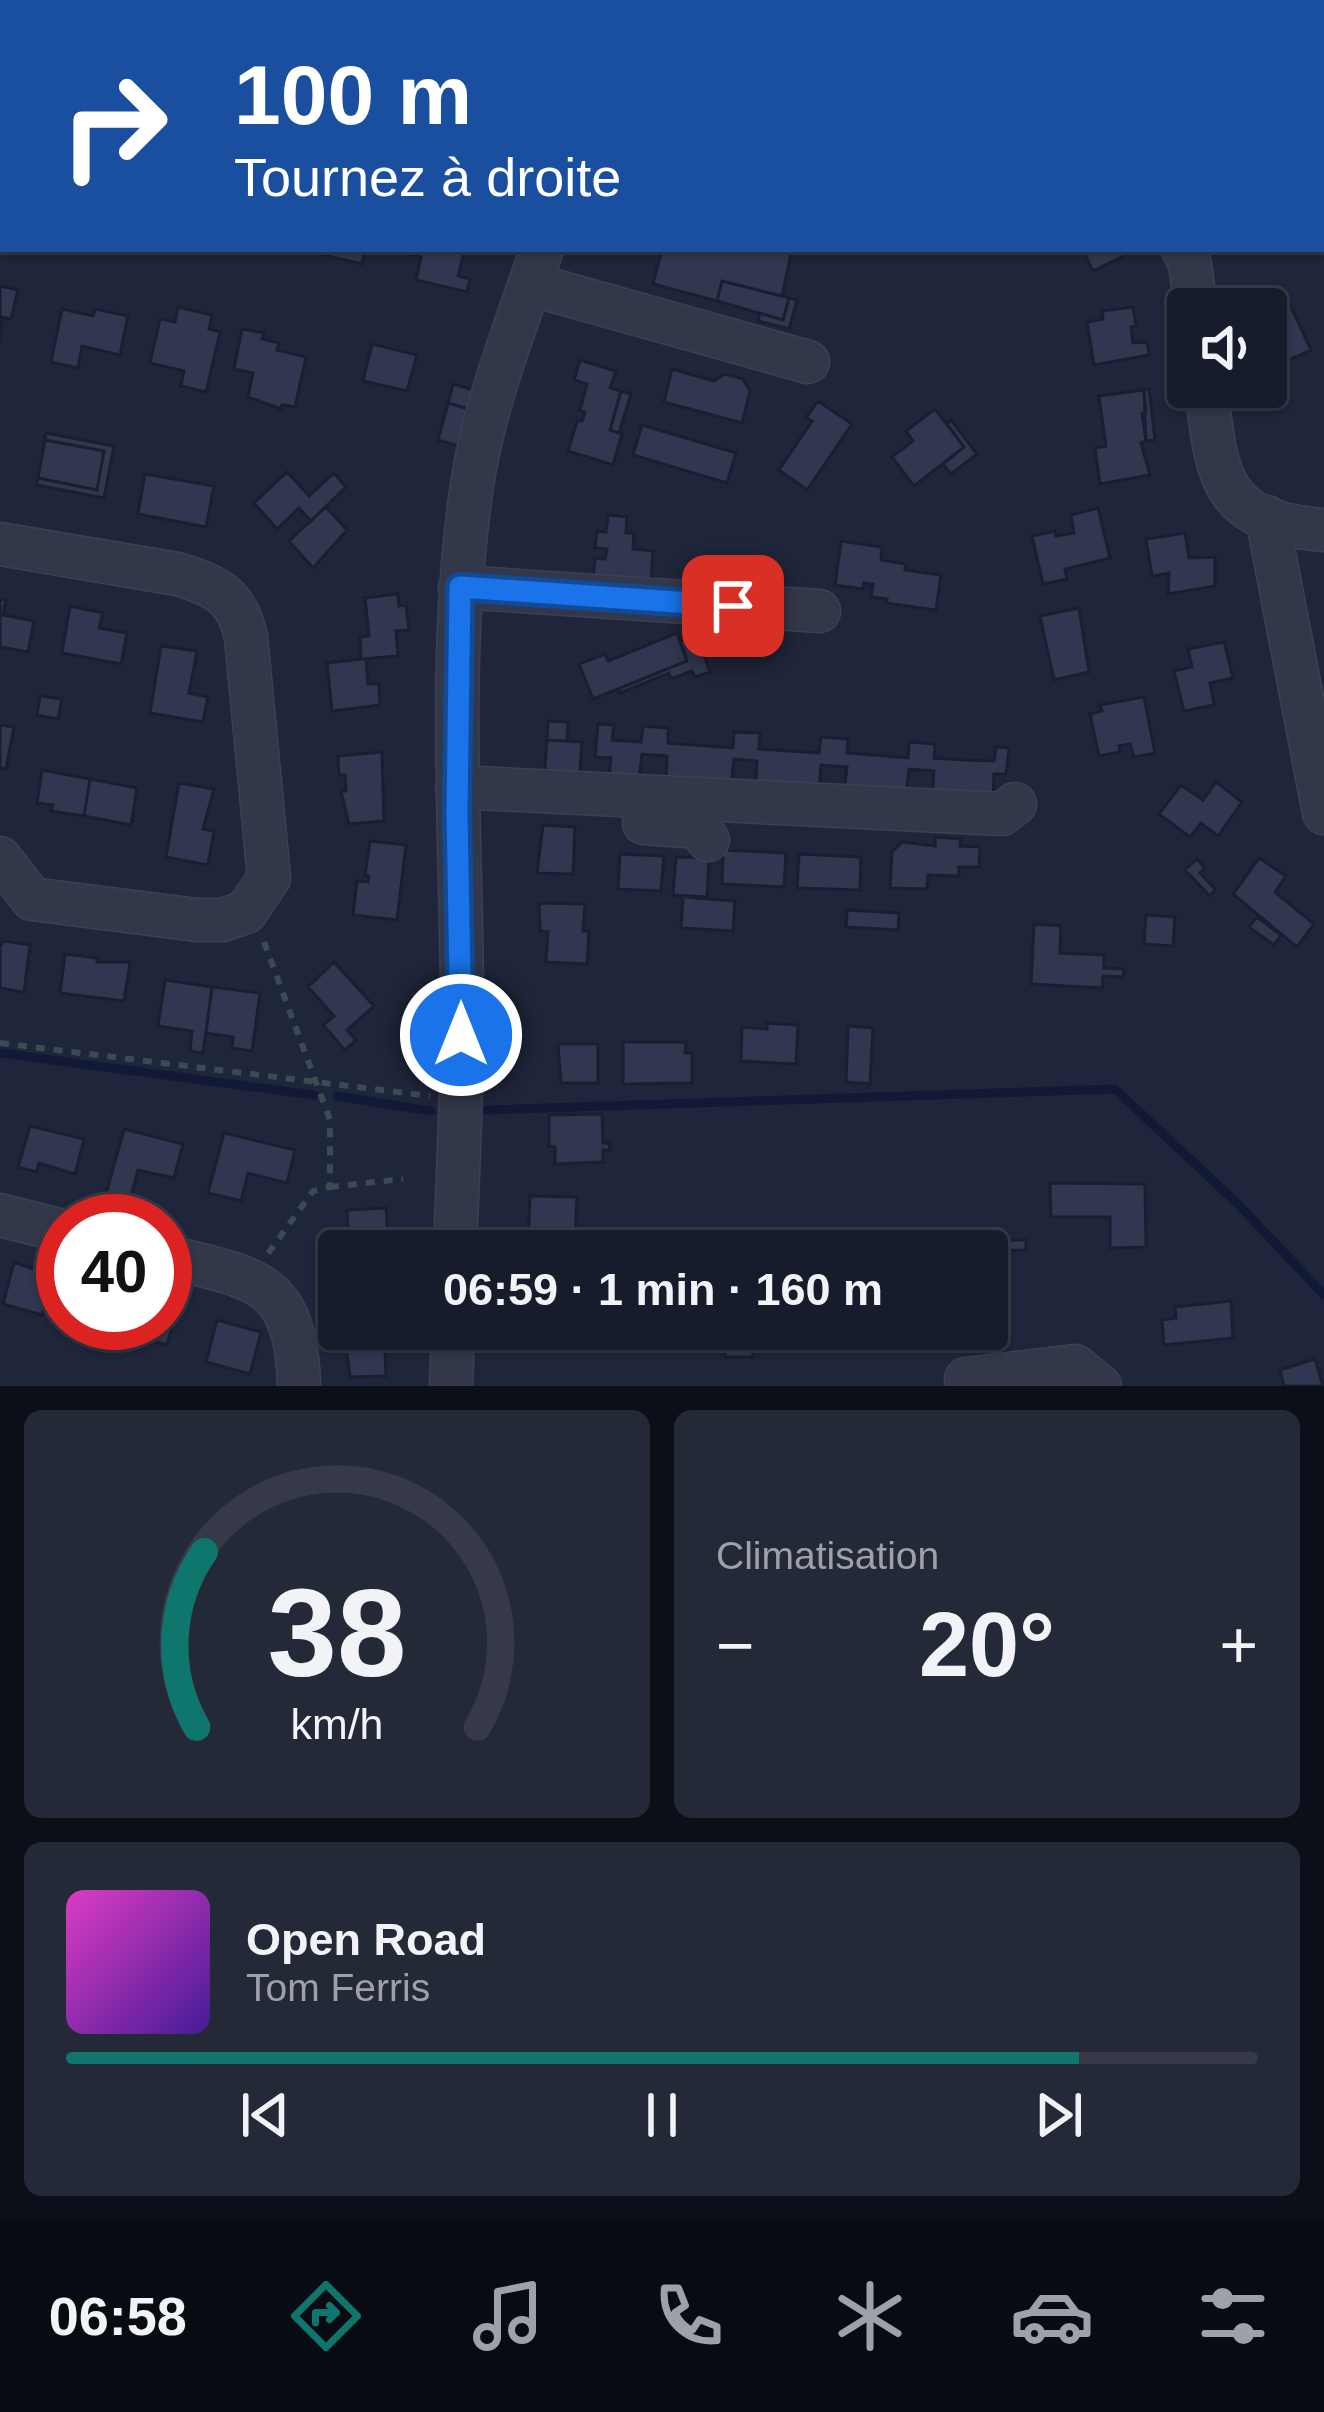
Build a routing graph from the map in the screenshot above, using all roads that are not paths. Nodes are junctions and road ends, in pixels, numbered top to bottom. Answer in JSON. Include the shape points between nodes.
{"nodes":[{"id":1,"x":1184,"y":252,"type":"edge"},
{"id":2,"x":536,"y":266,"type":"edge"},
{"id":3,"x":1193,"y":288,"type":"edge"},
{"id":4,"x":808,"y":362,"type":"dead end"},
{"id":5,"x":1209,"y":408,"type":"edge"},
{"id":6,"x":1267,"y":517,"type":"junction"},
{"id":7,"x":1324,"y":530,"type":"edge"},
{"id":8,"x":0,"y":544,"type":"edge"},
{"id":9,"x":460,"y":587,"type":"junction"},
{"id":10,"x":819,"y":611,"type":"dead end"},
{"id":11,"x":457,"y":799,"type":"junction"},
{"id":12,"x":1016,"y":804,"type":"dead end"},
{"id":13,"x":1324,"y":813,"type":"edge"},
{"id":14,"x":708,"y":840,"type":"dead end"},
{"id":15,"x":0,"y":858,"type":"edge"},
{"id":16,"x":0,"y":1215,"type":"edge"},
{"id":17,"x":36,"y":1224,"type":"edge"},
{"id":18,"x":456,"y":1230,"type":"edge"},
{"id":19,"x":192,"y":1263,"type":"edge"},
{"id":20,"x":453,"y":1350,"type":"edge"},
{"id":21,"x":299,"y":1386,"type":"edge"},
{"id":22,"x":452,"y":1386,"type":"edge"},
{"id":23,"x":968,"y":1386,"type":"edge"},
{"id":24,"x":1100,"y":1386,"type":"edge"}],
"edges":[{"from":1,"to":3,"type":"street"},
{"from":2,"to":4,"type":"street"},
{"from":2,"to":9,"type":"street","via":[[473,480]]},
{"from":5,"to":6,"type":"street","via":[[1227,488]]},
{"from":6,"to":7,"type":"street"},
{"from":6,"to":13,"type":"street"},
{"from":8,"to":15,"type":"street","via":[[178,574],[205,582],[241,612],[269,878],[246,912],[197,920],[32,899]]},
{"from":9,"to":10,"type":"street"},
{"from":9,"to":11,"type":"street"},
{"from":11,"to":12,"type":"street","via":[[1002,814]]},
{"from":11,"to":14,"type":"street","via":[[698,826]]},
{"from":11,"to":18,"type":"street","via":[[463,998]]},
{"from":16,"to":17,"type":"street"},
{"from":19,"to":21,"type":"street","via":[[251,1278],[274,1295],[298,1352]]},
{"from":20,"to":22,"type":"street"},
{"from":23,"to":24,"type":"street","via":[[967,1379],[1075,1366]]}]}
